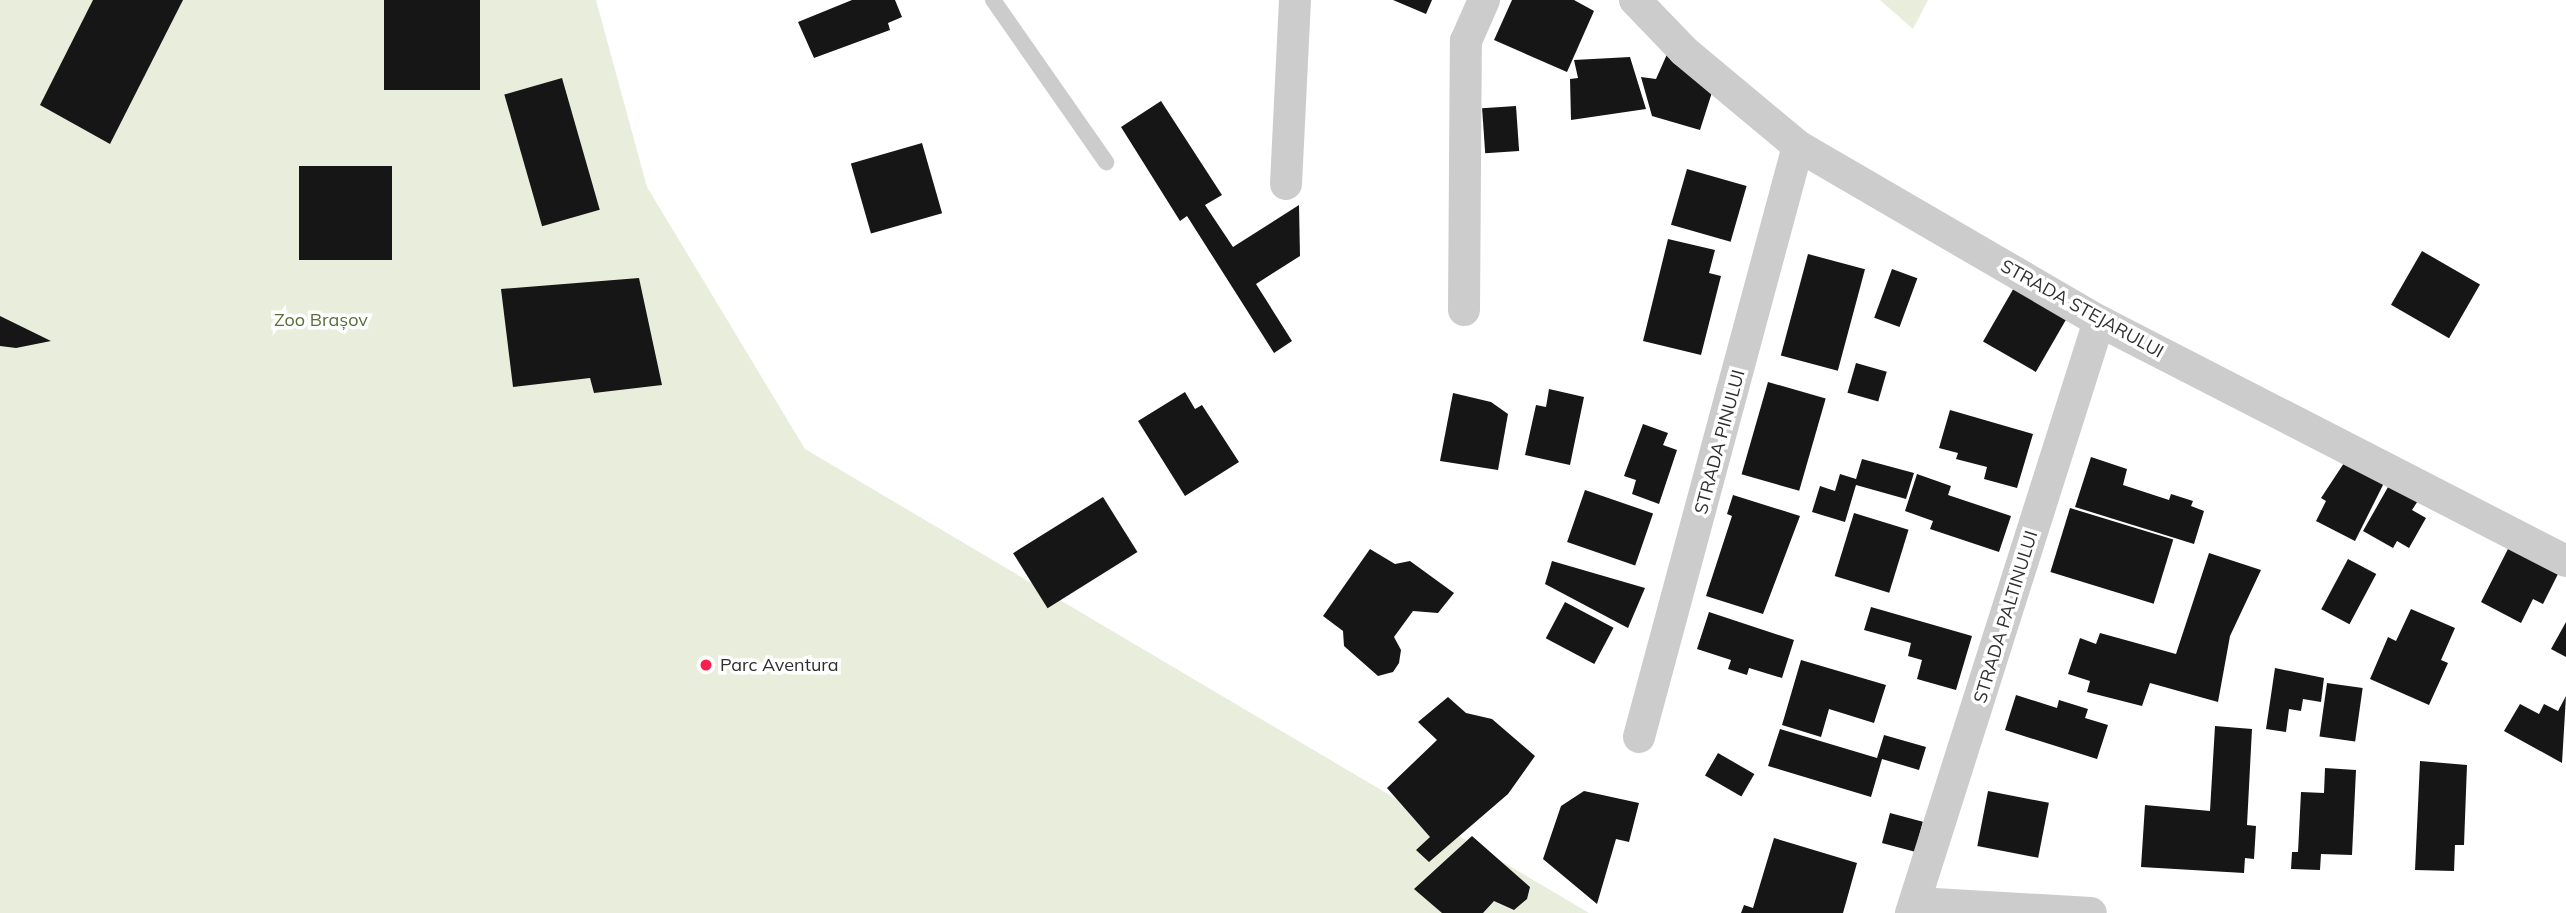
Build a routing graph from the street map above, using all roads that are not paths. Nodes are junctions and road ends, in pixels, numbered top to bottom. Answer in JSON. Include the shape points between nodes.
{"nodes":[{"id":1,"x":993,"y":0,"type":"edge"},
{"id":2,"x":1295,"y":0,"type":"edge"},
{"id":3,"x":1484,"y":0,"type":"edge"},
{"id":4,"x":1635,"y":0,"type":"edge"},
{"id":5,"x":1798,"y":146,"type":"junction"},
{"id":6,"x":1106,"y":162,"type":"dead end"},
{"id":7,"x":1286,"y":184,"type":"dead end"},
{"id":8,"x":1464,"y":310,"type":"dead end"},
{"id":9,"x":2099,"y":321,"type":"junction"},
{"id":10,"x":2566,"y":561,"type":"edge"},
{"id":11,"x":1639,"y":737,"type":"dead end"},
{"id":12,"x":1914,"y":908,"type":"edge"},
{"id":13,"x":2091,"y":913,"type":"edge"}],
"edges":[{"from":1,"to":6,"type":"lane"},
{"from":2,"to":7,"type":"street"},
{"from":3,"to":8,"type":"street","via":[[1466,41]]},
{"from":4,"to":5,"type":"street","name":"STRADA STEJARULUI","via":[[1684,51]]},
{"from":5,"to":9,"type":"street","name":"STRADA STEJARULUI"},
{"from":5,"to":11,"type":"street","name":"STRADA PINULUI"},
{"from":9,"to":10,"type":"street","name":"STRADA STEJARULUI"},
{"from":9,"to":12,"type":"street","name":"STRADA PALTINULUI"},
{"from":12,"to":13,"type":"street"}]}
